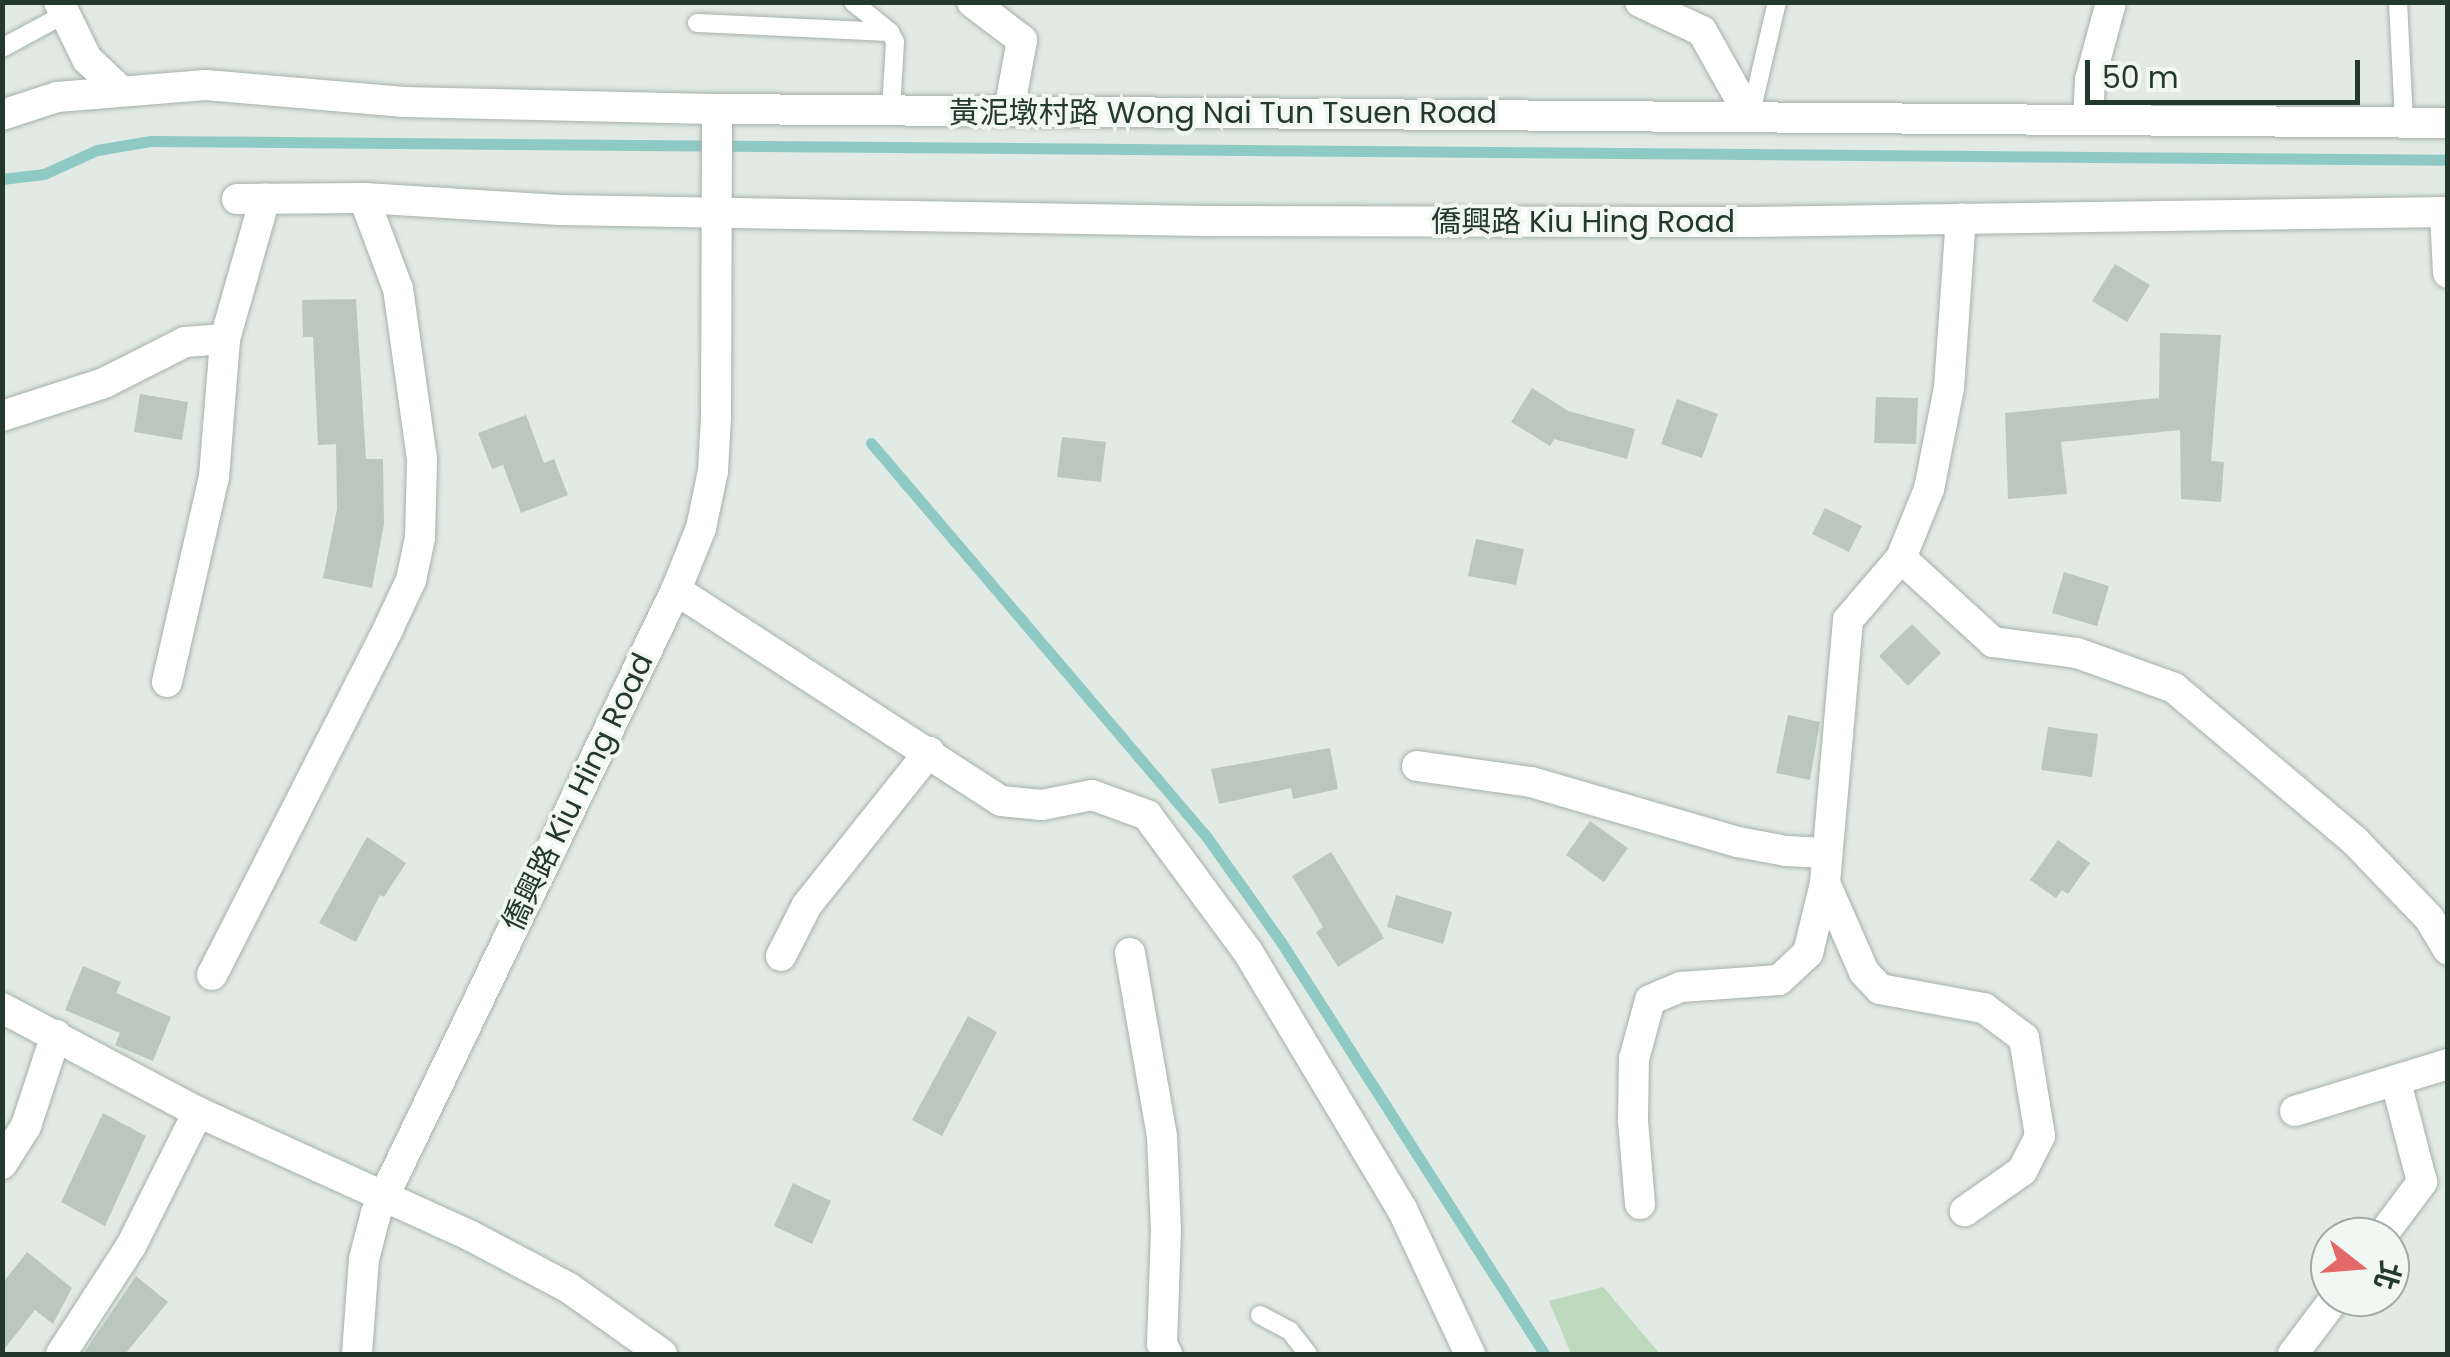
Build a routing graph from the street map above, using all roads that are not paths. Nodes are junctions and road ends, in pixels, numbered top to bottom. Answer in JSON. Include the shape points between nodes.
{"nodes":[{"id":1,"x":853,"y":2,"type":"edge"},
{"id":2,"x":972,"y":2,"type":"edge"},
{"id":3,"x":1640,"y":2,"type":"edge"},
{"id":4,"x":1777,"y":2,"type":"edge"},
{"id":5,"x":2112,"y":2,"type":"edge"},
{"id":6,"x":2398,"y":2,"type":"edge"},
{"id":7,"x":61,"y":9,"type":"edge"},
{"id":8,"x":697,"y":23,"type":"dead end"},
{"id":9,"x":890,"y":32,"type":"junction"},
{"id":10,"x":2,"y":48,"type":"edge"},
{"id":11,"x":121,"y":91,"type":"junction"},
{"id":12,"x":716,"y":109,"type":"junction"},
{"id":13,"x":891,"y":110,"type":"junction"},
{"id":14,"x":1009,"y":111,"type":"junction"},
{"id":15,"x":2,"y":114,"type":"edge"},
{"id":16,"x":1750,"y":117,"type":"junction"},
{"id":17,"x":2088,"y":120,"type":"junction"},
{"id":18,"x":2404,"y":122,"type":"junction"},
{"id":19,"x":2448,"y":122,"type":"edge"},
{"id":20,"x":364,"y":198,"type":"junction"},
{"id":21,"x":718,"y":211,"type":"junction"},
{"id":22,"x":2446,"y":212,"type":"edge"},
{"id":23,"x":1962,"y":218,"type":"junction"},
{"id":24,"x":2448,"y":273,"type":"edge"},
{"id":25,"x":225,"y":339,"type":"junction"},
{"id":26,"x":2,"y":416,"type":"edge"},
{"id":27,"x":1901,"y":558,"type":"junction"},
{"id":28,"x":676,"y":590,"type":"junction"},
{"id":29,"x":166,"y":682,"type":"dead end"},
{"id":30,"x":928,"y":752,"type":"junction"},
{"id":31,"x":1417,"y":766,"type":"dead end"},
{"id":32,"x":1826,"y":868,"type":"junction"},
{"id":33,"x":2448,"y":950,"type":"edge"},
{"id":34,"x":1130,"y":953,"type":"dead end"},
{"id":35,"x":781,"y":956,"type":"dead end"},
{"id":36,"x":212,"y":974,"type":"dead end"},
{"id":37,"x":2,"y":1008,"type":"edge"},
{"id":38,"x":56,"y":1035,"type":"junction"},
{"id":39,"x":2448,"y":1064,"type":"edge"},
{"id":40,"x":2396,"y":1082,"type":"junction"},
{"id":41,"x":2295,"y":1111,"type":"dead end"},
{"id":42,"x":198,"y":1112,"type":"junction"},
{"id":43,"x":2,"y":1164,"type":"edge"},
{"id":44,"x":383,"y":1198,"type":"junction"},
{"id":45,"x":1640,"y":1204,"type":"dead end"},
{"id":46,"x":1965,"y":1211,"type":"dead end"},
{"id":47,"x":2396,"y":1217,"type":"edge"},
{"id":48,"x":1260,"y":1315,"type":"dead end"},
{"id":49,"x":2321,"y":1317,"type":"edge"},
{"id":50,"x":61,"y":1354,"type":"edge"},
{"id":51,"x":357,"y":1354,"type":"edge"},
{"id":52,"x":662,"y":1354,"type":"edge"},
{"id":53,"x":1166,"y":1354,"type":"edge"},
{"id":54,"x":1308,"y":1354,"type":"edge"},
{"id":55,"x":1470,"y":1354,"type":"edge"},
{"id":56,"x":2293,"y":1354,"type":"edge"}],
"edges":[{"from":1,"to":9,"type":"lane"},
{"from":2,"to":14,"type":"street","via":[[1022,40]]},
{"from":3,"to":16,"type":"street","via":[[1702,31]]},
{"from":4,"to":16,"type":"lane"},
{"from":5,"to":17,"type":"street","via":[[2090,80]]},
{"from":6,"to":18,"type":"lane"},
{"from":7,"to":10,"type":"lane"},
{"from":7,"to":11,"type":"street","via":[[87,59]]},
{"from":8,"to":9,"type":"lane"},
{"from":9,"to":13,"type":"lane"},
{"from":11,"to":12,"type":"street","name":"黃泥墩村路 Wong Nai Tun Tsuen Road","via":[[206,85],[404,102]]},
{"from":11,"to":15,"type":"street","name":"黃泥墩村路 Wong Nai Tun Tsuen Road","via":[[57,97]]},
{"from":12,"to":13,"type":"street","name":"黃泥墩村路 Wong Nai Tun Tsuen Road"},
{"from":12,"to":21,"type":"street","name":"僑興路 Kiu Hing Road"},
{"from":13,"to":14,"type":"street","name":"黃泥墩村路 Wong Nai Tun Tsuen Road"},
{"from":14,"to":16,"type":"street","name":"黃泥墩村路 Wong Nai Tun Tsuen Road"},
{"from":16,"to":17,"type":"street","name":"黃泥墩村路 Wong Nai Tun Tsuen Road"},
{"from":17,"to":18,"type":"street","name":"黃泥墩村路 Wong Nai Tun Tsuen Road"},
{"from":18,"to":19,"type":"street","name":"黃泥墩村路 Wong Nai Tun Tsuen Road"},
{"from":20,"to":21,"type":"street","name":"僑興路 Kiu Hing Road"},
{"from":20,"to":25,"type":"street","name":"僑興路 Kiu Hing Road","via":[[251,198]]},
{"from":20,"to":36,"type":"street","via":[[398,289],[411,372],[422,459],[417,552],[389,627]]},
{"from":21,"to":23,"type":"street","name":"僑興路 Kiu Hing Road","via":[[1204,221]]},
{"from":21,"to":28,"type":"street","name":"僑興路 Kiu Hing Road","via":[[713,471]]},
{"from":22,"to":23,"type":"street","name":"僑興路 Kiu Hing Road"},
{"from":22,"to":24,"type":"street"},
{"from":23,"to":27,"type":"street","via":[[1949,388],[1929,490]]},
{"from":25,"to":26,"type":"street","via":[[184,342],[104,383]]},
{"from":25,"to":29,"type":"street","via":[[214,477]]},
{"from":27,"to":32,"type":"street","via":[[1848,620]]},
{"from":27,"to":33,"type":"street","via":[[1993,642],[2077,653],[2174,688],[2354,840],[2429,918]]},
{"from":28,"to":30,"type":"street"},
{"from":28,"to":44,"type":"street","name":"僑興路 Kiu Hing Road"},
{"from":30,"to":35,"type":"street","via":[[806,905]]},
{"from":30,"to":55,"type":"street","via":[[1002,801],[1042,805],[1092,795],[1148,815],[1248,952],[1381,1175]]},
{"from":31,"to":32,"type":"street","via":[[1530,782]]},
{"from":32,"to":45,"type":"street","via":[[1808,952],[1779,980],[1680,987],[1650,1000],[1634,1059]]},
{"from":32,"to":46,"type":"street","via":[[1864,972],[1880,989],[1984,1008],[2024,1038],[2040,1136],[2022,1171]]},
{"from":34,"to":53,"type":"street","via":[[1162,1136]]},
{"from":37,"to":38,"type":"street"},
{"from":38,"to":42,"type":"street"},
{"from":38,"to":43,"type":"street","via":[[26,1126]]},
{"from":39,"to":40,"type":"street"},
{"from":40,"to":41,"type":"street"},
{"from":40,"to":47,"type":"street","via":[[2422,1182]]},
{"from":42,"to":44,"type":"street"},
{"from":42,"to":50,"type":"street","via":[[131,1246]]},
{"from":44,"to":51,"type":"street","name":"僑興路 Kiu Hing Road","via":[[364,1260]]},
{"from":44,"to":52,"type":"street","via":[[569,1288]]},
{"from":48,"to":54,"type":"lane","via":[[1290,1331]]},
{"from":49,"to":56,"type":"street"}]}
